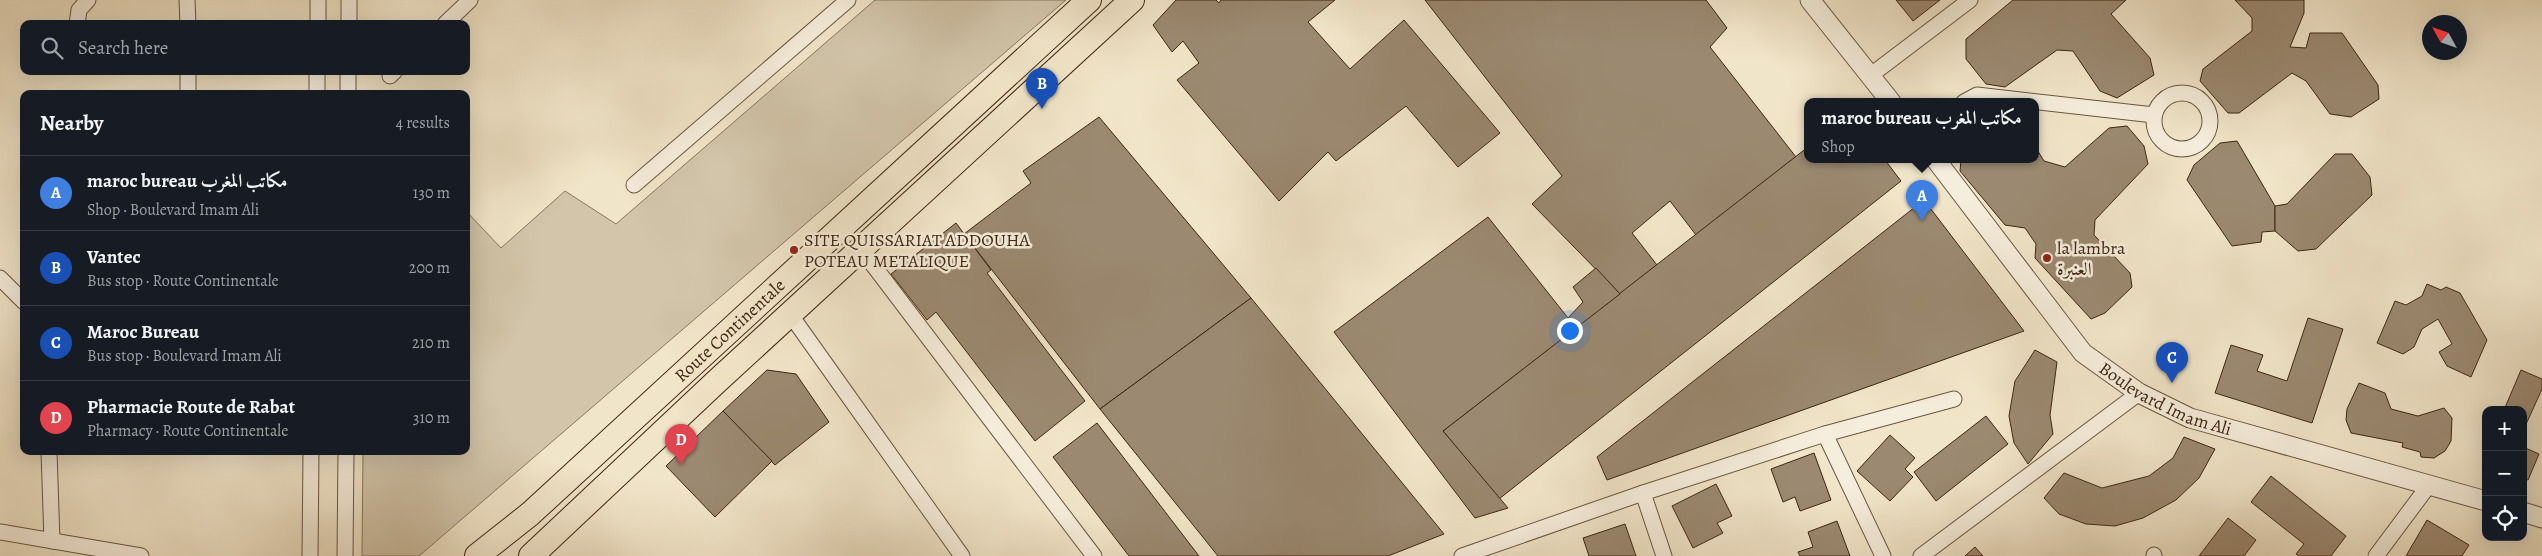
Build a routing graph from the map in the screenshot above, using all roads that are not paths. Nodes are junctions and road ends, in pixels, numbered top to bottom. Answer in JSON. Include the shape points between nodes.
{"nodes":[{"id":1,"x":88,"y":0,"type":"edge"},
{"id":2,"x":188,"y":0,"type":"edge"},
{"id":3,"x":318,"y":0,"type":"edge"},
{"id":4,"x":349,"y":0,"type":"edge"},
{"id":5,"x":470,"y":0,"type":"edge"},
{"id":6,"x":848,"y":0,"type":"edge"},
{"id":7,"x":1089,"y":0,"type":"edge"},
{"id":8,"x":1132,"y":0,"type":"edge"},
{"id":9,"x":1810,"y":0,"type":"edge"},
{"id":10,"x":1970,"y":0,"type":"edge"},
{"id":11,"x":78,"y":20,"type":"edge"},
{"id":12,"x":188,"y":20,"type":"edge"},
{"id":13,"x":318,"y":20,"type":"edge"},
{"id":14,"x":348,"y":20,"type":"edge"},
{"id":15,"x":449,"y":20,"type":"edge"},
{"id":16,"x":188,"y":75,"type":"edge"},
{"id":17,"x":317,"y":75,"type":"edge"},
{"id":18,"x":348,"y":75,"type":"edge"},
{"id":19,"x":1870,"y":75,"type":"junction"},
{"id":20,"x":188,"y":90,"type":"edge"},
{"id":21,"x":317,"y":90,"type":"edge"},
{"id":22,"x":348,"y":90,"type":"edge"},
{"id":23,"x":1889,"y":98,"type":"edge"},
{"id":24,"x":1971,"y":98,"type":"edge"},
{"id":25,"x":2004,"y":98,"type":"edge"},
{"id":26,"x":2039,"y":102,"type":"edge"},
{"id":27,"x":2154,"y":115,"type":"dead end"},
{"id":28,"x":1939,"y":163,"type":"edge"},
{"id":29,"x":634,"y":184,"type":"dead end"},
{"id":30,"x":861,"y":250,"type":"junction"},
{"id":31,"x":0,"y":278,"type":"edge"},
{"id":32,"x":20,"y":298,"type":"edge"},
{"id":33,"x":790,"y":314,"type":"junction"},
{"id":34,"x":2139,"y":392,"type":"junction"},
{"id":35,"x":1954,"y":400,"type":"dead end"},
{"id":36,"x":1825,"y":434,"type":"junction"},
{"id":37,"x":49,"y":455,"type":"edge"},
{"id":38,"x":312,"y":455,"type":"edge"},
{"id":39,"x":346,"y":455,"type":"edge"},
{"id":40,"x":2429,"y":485,"type":"junction"},
{"id":41,"x":1643,"y":493,"type":"junction"},
{"id":42,"x":2482,"y":501,"type":"edge"},
{"id":43,"x":2527,"y":513,"type":"edge"},
{"id":44,"x":2542,"y":518,"type":"edge"},
{"id":45,"x":0,"y":532,"type":"edge"},
{"id":46,"x":52,"y":541,"type":"junction"},
{"id":47,"x":141,"y":556,"type":"edge"},
{"id":48,"x":310,"y":556,"type":"edge"},
{"id":49,"x":346,"y":556,"type":"edge"},
{"id":50,"x":477,"y":556,"type":"edge"},
{"id":51,"x":531,"y":556,"type":"edge"},
{"id":52,"x":962,"y":556,"type":"edge"},
{"id":53,"x":1094,"y":556,"type":"edge"},
{"id":54,"x":1462,"y":556,"type":"edge"},
{"id":55,"x":1664,"y":556,"type":"edge"},
{"id":56,"x":1883,"y":556,"type":"edge"},
{"id":57,"x":1921,"y":556,"type":"edge"},
{"id":58,"x":2376,"y":556,"type":"edge"}],
"edges":[{"from":1,"to":11,"type":"street","via":[[79,10]]},
{"from":2,"to":12,"type":"street"},
{"from":3,"to":13,"type":"street"},
{"from":4,"to":14,"type":"street"},
{"from":5,"to":15,"type":"street"},
{"from":6,"to":29,"type":"street"},
{"from":7,"to":50,"type":"main road","name":"Route Continentale","via":[[530,514]]},
{"from":8,"to":30,"type":"main road","name":"Route Continentale"},
{"from":9,"to":19,"type":"street"},
{"from":10,"to":19,"type":"street"},
{"from":16,"to":20,"type":"street"},
{"from":17,"to":21,"type":"street"},
{"from":18,"to":22,"type":"street"},
{"from":19,"to":23,"type":"street"},
{"from":24,"to":25,"type":"street","via":[[1977,95]]},
{"from":26,"to":27,"type":"street"},
{"from":28,"to":34,"type":"street","name":"Boulevard Imam Ali","via":[[2083,353]]},
{"from":30,"to":33,"type":"main road","name":"Route Continentale"},
{"from":30,"to":53,"type":"street"},
{"from":31,"to":32,"type":"street"},
{"from":33,"to":51,"type":"main road","name":"Route Continentale"},
{"from":33,"to":52,"type":"street"},
{"from":34,"to":40,"type":"street","name":"Boulevard Imam Ali","via":[[2190,418]]},
{"from":34,"to":57,"type":"street"},
{"from":35,"to":36,"type":"street"},
{"from":36,"to":41,"type":"street"},
{"from":36,"to":56,"type":"street"},
{"from":37,"to":46,"type":"street"},
{"from":38,"to":48,"type":"street"},
{"from":39,"to":49,"type":"street"},
{"from":40,"to":42,"type":"street","name":"Boulevard Imam Ali"},
{"from":40,"to":58,"type":"street"},
{"from":41,"to":54,"type":"street"},
{"from":41,"to":55,"type":"street"},
{"from":43,"to":44,"type":"street"},
{"from":45,"to":46,"type":"street"},
{"from":46,"to":47,"type":"street"}]}
